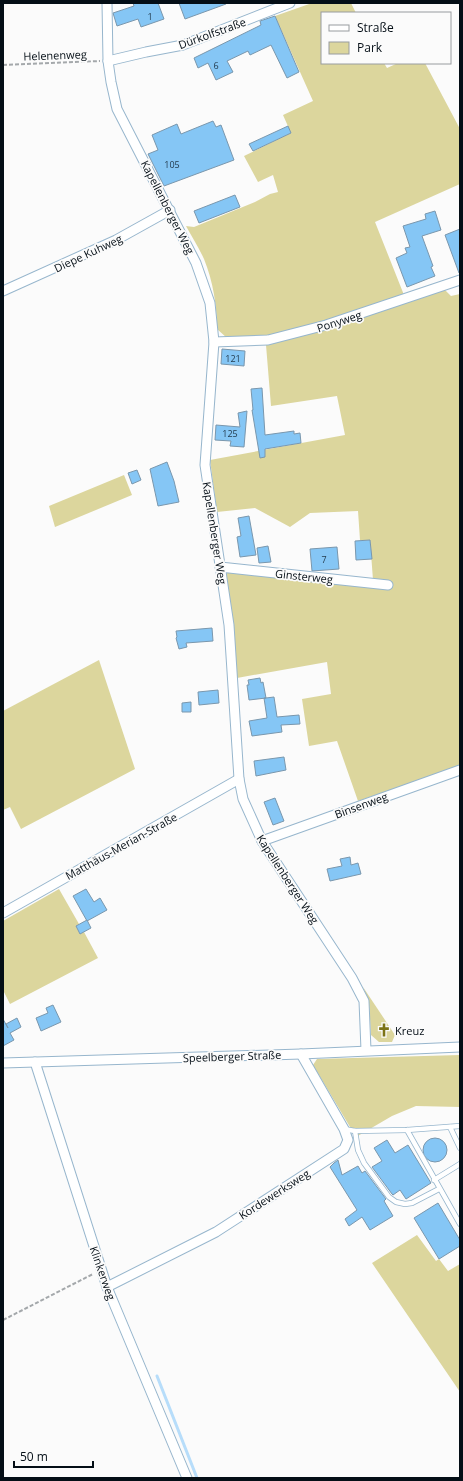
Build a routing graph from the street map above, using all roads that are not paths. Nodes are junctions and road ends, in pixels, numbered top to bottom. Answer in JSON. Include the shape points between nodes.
{"nodes":[{"id":1,"x":107,"y":3,"type":"edge"},
{"id":2,"x":290,"y":3,"type":"edge"},
{"id":3,"x":108,"y":61,"type":"junction"},
{"id":4,"x":170,"y":210,"type":"junction"},
{"id":5,"x":460,"y":280,"type":"edge"},
{"id":6,"x":3,"y":291,"type":"edge"},
{"id":7,"x":214,"y":342,"type":"junction"},
{"id":8,"x":220,"y":567,"type":"junction"},
{"id":9,"x":388,"y":585,"type":"dead end"},
{"id":10,"x":460,"y":770,"type":"edge"},
{"id":11,"x":239,"y":779,"type":"junction"},
{"id":12,"x":262,"y":841,"type":"junction"},
{"id":13,"x":3,"y":913,"type":"edge"},
{"id":14,"x":460,"y":1047,"type":"edge"},
{"id":15,"x":366,"y":1050,"type":"junction"},
{"id":16,"x":301,"y":1054,"type":"junction"},
{"id":17,"x":35,"y":1062,"type":"junction"},
{"id":18,"x":3,"y":1063,"type":"edge"},
{"id":19,"x":460,"y":1126,"type":"edge"},
{"id":20,"x":450,"y":1127,"type":"junction"},
{"id":21,"x":344,"y":1129,"type":"junction"},
{"id":22,"x":407,"y":1130,"type":"junction"},
{"id":23,"x":355,"y":1131,"type":"junction"},
{"id":24,"x":460,"y":1148,"type":"edge"},
{"id":25,"x":460,"y":1164,"type":"edge"},
{"id":26,"x":434,"y":1180,"type":"junction"},
{"id":27,"x":439,"y":1189,"type":"junction"},
{"id":28,"x":460,"y":1224,"type":"edge"},
{"id":29,"x":107,"y":1287,"type":"junction"},
{"id":30,"x":187,"y":1478,"type":"edge"}],
"edges":[{"from":1,"to":3,"type":"street","name":"Kapellenberger Weg"},
{"from":2,"to":3,"type":"street","name":"Dürkolfstraße","via":[[183,45]]},
{"from":3,"to":4,"type":"street","name":"Kapellenberger Weg","via":[[117,109]]},
{"from":4,"to":6,"type":"street","name":"Diepe Kuhweg","via":[[116,240]]},
{"from":4,"to":7,"type":"street","name":"Kapellenberger Weg","via":[[196,263],[210,302]]},
{"from":5,"to":7,"type":"street","name":"Ponyweg","via":[[326,326],[268,340]]},
{"from":7,"to":8,"type":"street","name":"Kapellenberger Weg","via":[[205,465]]},
{"from":8,"to":9,"type":"street","name":"Ginsterweg"},
{"from":8,"to":11,"type":"street","name":"Kapellenberger Weg","via":[[228,625]]},
{"from":10,"to":12,"type":"street","name":"Binsenweg"},
{"from":11,"to":12,"type":"street","name":"Kapellenberger Weg","via":[[243,799]]},
{"from":11,"to":13,"type":"street","name":"Matthäus-Merian-Straße"},
{"from":12,"to":15,"type":"street","name":"Kapellenberger Weg","via":[[364,1000]]},
{"from":14,"to":15,"type":"street","name":"Speelberger Straße"},
{"from":15,"to":16,"type":"street","name":"Speelberger Straße"},
{"from":16,"to":17,"type":"street","name":"Speelberger Straße"},
{"from":16,"to":21,"type":"street","name":"Kordewerksweg"},
{"from":17,"to":18,"type":"street","name":"Speelberger Straße"},
{"from":17,"to":29,"type":"street","name":"Klinkerweg"},
{"from":19,"to":20,"type":"lane"},
{"from":20,"to":22,"type":"lane"},
{"from":20,"to":24,"type":"lane"},
{"from":21,"to":23,"type":"lane"},
{"from":21,"to":29,"type":"street","name":"Kordewerksweg","via":[[348,1140],[344,1149],[216,1232]]},
{"from":22,"to":23,"type":"lane"},
{"from":22,"to":26,"type":"lane"},
{"from":23,"to":27,"type":"lane","via":[[358,1150],[364,1162],[389,1197],[396,1202],[412,1203]]},
{"from":25,"to":26,"type":"lane"},
{"from":26,"to":27,"type":"lane"},
{"from":27,"to":28,"type":"lane"},
{"from":29,"to":30,"type":"street","name":"Klinkerweg"}]}
